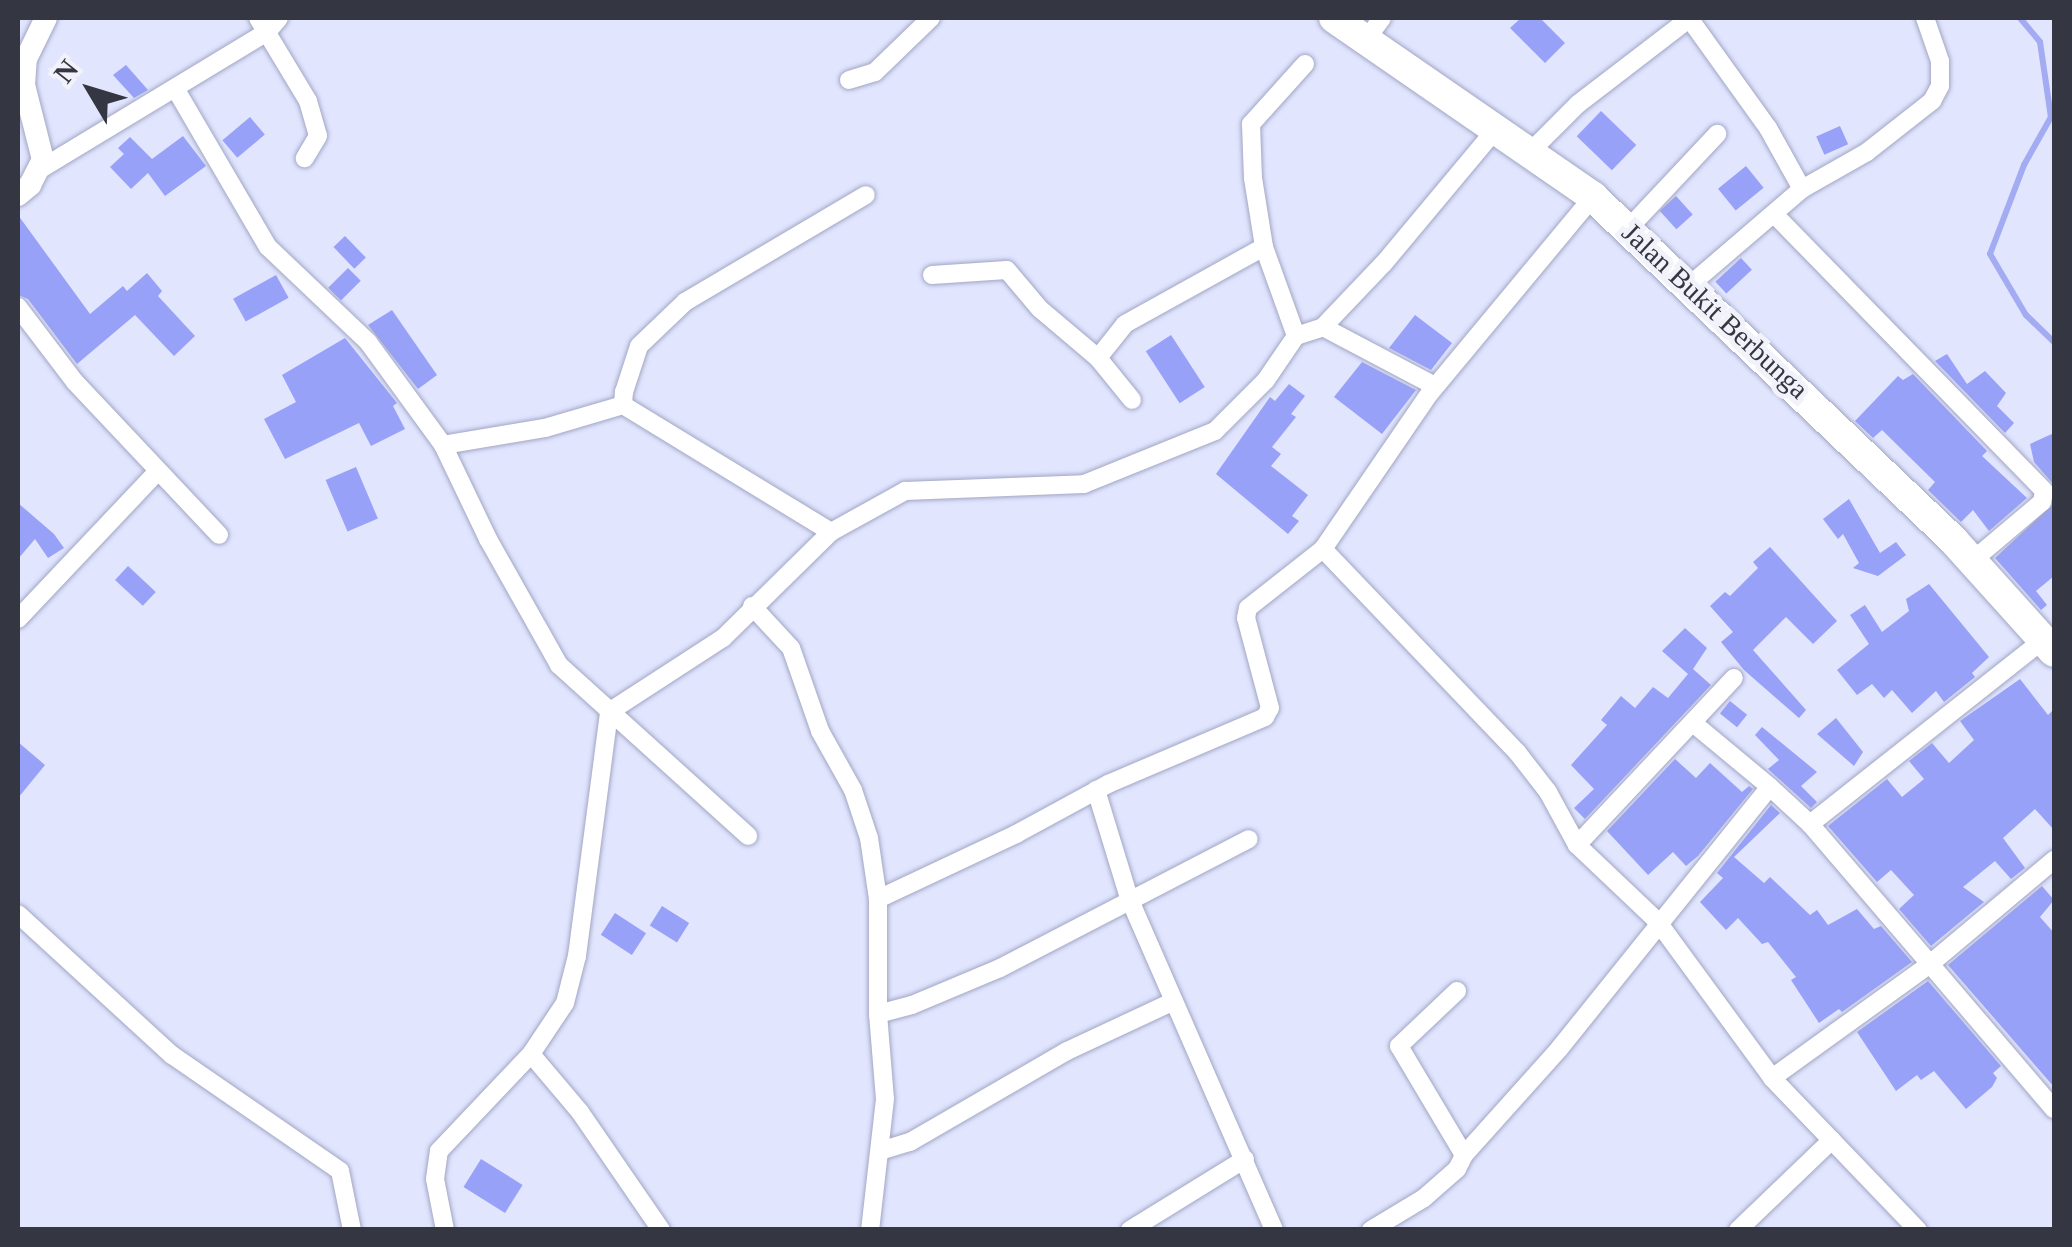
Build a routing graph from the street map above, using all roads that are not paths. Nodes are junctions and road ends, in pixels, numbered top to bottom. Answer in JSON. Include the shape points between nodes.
{"nodes":[{"id":1,"x":46,"y":18,"type":"edge"},
{"id":2,"x":931,"y":18,"type":"edge"},
{"id":3,"x":1334,"y":18,"type":"edge"},
{"id":4,"x":1690,"y":18,"type":"edge"},
{"id":5,"x":1925,"y":18,"type":"edge"},
{"id":6,"x":268,"y":22,"type":"edge"},
{"id":7,"x":1374,"y":29,"type":"edge"},
{"id":8,"x":1305,"y":64,"type":"dead end"},
{"id":9,"x":849,"y":80,"type":"dead end"},
{"id":10,"x":175,"y":88,"type":"junction"},
{"id":11,"x":1496,"y":130,"type":"junction"},
{"id":12,"x":1717,"y":134,"type":"dead end"},
{"id":13,"x":1530,"y":153,"type":"junction"},
{"id":14,"x":305,"y":158,"type":"dead end"},
{"id":15,"x":39,"y":170,"type":"junction"},
{"id":16,"x":1802,"y":189,"type":"junction"},
{"id":17,"x":18,"y":195,"type":"edge"},
{"id":18,"x":866,"y":195,"type":"dead end"},
{"id":19,"x":1593,"y":197,"type":"junction"},
{"id":20,"x":1775,"y":216,"type":"junction"},
{"id":21,"x":1627,"y":230,"type":"junction"},
{"id":22,"x":1264,"y":246,"type":"junction"},
{"id":23,"x":932,"y":275,"type":"dead end"},
{"id":24,"x":1690,"y":285,"type":"junction"},
{"id":25,"x":18,"y":307,"type":"edge"},
{"id":26,"x":1323,"y":327,"type":"junction"},
{"id":27,"x":1296,"y":336,"type":"junction"},
{"id":28,"x":1098,"y":358,"type":"junction"},
{"id":29,"x":1435,"y":386,"type":"junction"},
{"id":30,"x":1132,"y":400,"type":"dead end"},
{"id":31,"x":623,"y":405,"type":"junction"},
{"id":32,"x":443,"y":445,"type":"junction"},
{"id":33,"x":157,"y":472,"type":"junction"},
{"id":34,"x":831,"y":532,"type":"junction"},
{"id":35,"x":219,"y":535,"type":"dead end"},
{"id":36,"x":1322,"y":549,"type":"junction"},
{"id":37,"x":1972,"y":561,"type":"junction"},
{"id":38,"x":752,"y":606,"type":"junction"},
{"id":39,"x":18,"y":618,"type":"edge"},
{"id":40,"x":2049,"y":646,"type":"edge"},
{"id":41,"x":1734,"y":678,"type":"dead end"},
{"id":42,"x":609,"y":712,"type":"junction"},
{"id":43,"x":1693,"y":722,"type":"junction"},
{"id":44,"x":1770,"y":787,"type":"junction"},
{"id":45,"x":1096,"y":790,"type":"junction"},
{"id":46,"x":1810,"y":824,"type":"junction"},
{"id":47,"x":748,"y":836,"type":"dead end"},
{"id":48,"x":1249,"y":840,"type":"dead end"},
{"id":49,"x":1577,"y":845,"type":"junction"},
{"id":50,"x":2054,"y":860,"type":"edge"},
{"id":51,"x":878,"y":898,"type":"junction"},
{"id":52,"x":1129,"y":898,"type":"junction"},
{"id":53,"x":18,"y":914,"type":"edge"},
{"id":54,"x":1658,"y":922,"type":"junction"},
{"id":55,"x":1930,"y":964,"type":"junction"},
{"id":56,"x":1457,"y":991,"type":"dead end"},
{"id":57,"x":1172,"y":1002,"type":"junction"},
{"id":58,"x":878,"y":1014,"type":"junction"},
{"id":59,"x":531,"y":1054,"type":"junction"},
{"id":60,"x":1772,"y":1078,"type":"junction"},
{"id":61,"x":2054,"y":1109,"type":"edge"},
{"id":62,"x":1832,"y":1140,"type":"junction"},
{"id":63,"x":880,"y":1151,"type":"junction"},
{"id":64,"x":1464,"y":1155,"type":"junction"},
{"id":65,"x":1246,"y":1159,"type":"junction"},
{"id":66,"x":352,"y":1230,"type":"edge"},
{"id":67,"x":445,"y":1230,"type":"edge"},
{"id":68,"x":662,"y":1230,"type":"edge"},
{"id":69,"x":870,"y":1230,"type":"edge"},
{"id":70,"x":1130,"y":1230,"type":"edge"},
{"id":71,"x":1274,"y":1230,"type":"edge"},
{"id":72,"x":1371,"y":1230,"type":"edge"},
{"id":73,"x":1738,"y":1230,"type":"edge"},
{"id":74,"x":1918,"y":1230,"type":"edge"}],
"edges":[{"from":1,"to":15,"type":"street","via":[[24,70],[42,150]]},
{"from":2,"to":9,"type":"street","via":[[875,72]]},
{"from":3,"to":7,"type":"main road","name":"Jalan Bukit Berbunga"},
{"from":4,"to":13,"type":"street","via":[[1578,104]]},
{"from":4,"to":16,"type":"street"},
{"from":5,"to":16,"type":"street","via":[[1942,76],[1932,101],[1867,152]]},
{"from":6,"to":10,"type":"street"},
{"from":6,"to":14,"type":"street","via":[[316,127]]},
{"from":7,"to":11,"type":"main road","name":"Jalan Bukit Berbunga"},
{"from":8,"to":22,"type":"street","via":[[1252,119]]},
{"from":10,"to":15,"type":"street"},
{"from":10,"to":32,"type":"street","via":[[268,248],[368,342]]},
{"from":11,"to":13,"type":"main road","name":"Jalan Bukit Berbunga"},
{"from":11,"to":26,"type":"street"},
{"from":12,"to":21,"type":"street"},
{"from":13,"to":19,"type":"main road","name":"Jalan Bukit Berbunga"},
{"from":15,"to":17,"type":"street"},
{"from":16,"to":20,"type":"street"},
{"from":18,"to":31,"type":"street","via":[[660,323],[631,362]]},
{"from":19,"to":21,"type":"main road","name":"Jalan Bukit Berbunga"},
{"from":19,"to":29,"type":"street"},
{"from":20,"to":24,"type":"street"},
{"from":20,"to":37,"type":"street","via":[[2044,491],[2042,502]]},
{"from":21,"to":24,"type":"main road","name":"Jalan Bukit Berbunga"},
{"from":22,"to":27,"type":"street"},
{"from":22,"to":28,"type":"street","via":[[1125,324]]},
{"from":23,"to":28,"type":"street","via":[[1007,270],[1048,317]]},
{"from":24,"to":37,"type":"main road","name":"Jalan Bukit Berbunga"},
{"from":25,"to":33,"type":"street"},
{"from":26,"to":27,"type":"street"},
{"from":26,"to":29,"type":"street"},
{"from":27,"to":34,"type":"street","via":[[1266,380],[1214,431],[1084,484],[913,488]]},
{"from":28,"to":30,"type":"street"},
{"from":29,"to":36,"type":"street"},
{"from":31,"to":32,"type":"street","via":[[545,428]]},
{"from":31,"to":34,"type":"street"},
{"from":32,"to":42,"type":"street","via":[[559,665]]},
{"from":33,"to":35,"type":"street"},
{"from":33,"to":39,"type":"street"},
{"from":34,"to":38,"type":"street"},
{"from":36,"to":45,"type":"street","via":[[1246,613],[1270,708],[1266,717]]},
{"from":36,"to":49,"type":"street","via":[[1517,752]]},
{"from":37,"to":40,"type":"main road","name":"Jalan Bukit Berbunga"},
{"from":38,"to":42,"type":"street","via":[[714,644]]},
{"from":38,"to":51,"type":"street","via":[[790,648],[820,732],[853,790],[870,838]]},
{"from":40,"to":46,"type":"street"},
{"from":41,"to":43,"type":"street"},
{"from":42,"to":47,"type":"street"},
{"from":42,"to":59,"type":"street","via":[[570,987]]},
{"from":43,"to":44,"type":"street"},
{"from":43,"to":49,"type":"street"},
{"from":44,"to":46,"type":"street"},
{"from":44,"to":54,"type":"street"},
{"from":45,"to":51,"type":"street"},
{"from":45,"to":52,"type":"street"},
{"from":46,"to":55,"type":"street"},
{"from":48,"to":52,"type":"street"},
{"from":49,"to":54,"type":"street"},
{"from":50,"to":55,"type":"street"},
{"from":51,"to":58,"type":"street"},
{"from":52,"to":57,"type":"street"},
{"from":52,"to":58,"type":"street","via":[[1000,968]]},
{"from":53,"to":66,"type":"street","via":[[172,1055],[340,1171]]},
{"from":54,"to":60,"type":"street"},
{"from":54,"to":64,"type":"street","via":[[1559,1049]]},
{"from":55,"to":60,"type":"street"},
{"from":55,"to":61,"type":"street"},
{"from":56,"to":64,"type":"street","via":[[1399,1046]]},
{"from":57,"to":63,"type":"street","via":[[1067,1051],[910,1142]]},
{"from":57,"to":65,"type":"street"},
{"from":58,"to":63,"type":"street","via":[[886,1099]]},
{"from":59,"to":67,"type":"street","via":[[439,1152],[435,1179]]},
{"from":59,"to":68,"type":"street"},
{"from":60,"to":62,"type":"street"},
{"from":62,"to":73,"type":"street"},
{"from":62,"to":74,"type":"street"},
{"from":63,"to":69,"type":"street"},
{"from":64,"to":72,"type":"street","via":[[1424,1198]]},
{"from":65,"to":70,"type":"street"},
{"from":65,"to":71,"type":"street"}]}
